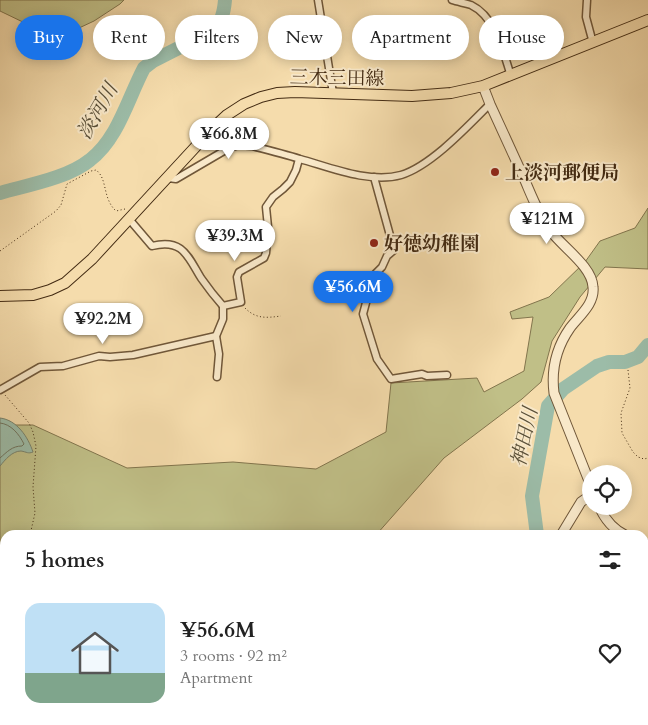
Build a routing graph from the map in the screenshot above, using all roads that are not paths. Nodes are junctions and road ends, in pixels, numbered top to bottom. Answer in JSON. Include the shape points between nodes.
{"nodes":[{"id":1,"x":318,"y":0,"type":"edge"},
{"id":2,"x":452,"y":0,"type":"edge"},
{"id":3,"x":587,"y":0,"type":"edge"},
{"id":4,"x":648,"y":20,"type":"edge"},
{"id":5,"x":592,"y":43,"type":"junction"},
{"id":6,"x":511,"y":76,"type":"junction"},
{"id":7,"x":483,"y":86,"type":"junction"},
{"id":8,"x":333,"y":93,"type":"junction"},
{"id":9,"x":490,"y":104,"type":"junction"},
{"id":10,"x":299,"y":159,"type":"junction"},
{"id":11,"x":374,"y":177,"type":"junction"},
{"id":12,"x":168,"y":178,"type":"junction"},
{"id":13,"x":129,"y":219,"type":"junction"},
{"id":14,"x":0,"y":296,"type":"edge"},
{"id":15,"x":223,"y":306,"type":"junction"},
{"id":16,"x":216,"y":336,"type":"junction"},
{"id":17,"x":447,"y":376,"type":"dead end"},
{"id":18,"x":217,"y":378,"type":"dead end"},
{"id":19,"x":0,"y":389,"type":"edge"},
{"id":20,"x":583,"y":465,"type":"edge"},
{"id":21,"x":582,"y":501,"type":"edge"},
{"id":22,"x":604,"y":515,"type":"edge"},
{"id":23,"x":564,"y":530,"type":"edge"},
{"id":24,"x":616,"y":530,"type":"edge"}],
"edges":[{"from":1,"to":8,"type":"street"},
{"from":2,"to":6,"type":"street","via":[[471,5],[483,14],[492,26]]},
{"from":3,"to":5,"type":"street","via":[[586,17]]},
{"from":4,"to":5,"type":"main road","name":"三木三田線"},
{"from":5,"to":6,"type":"main road","name":"三木三田線"},
{"from":6,"to":7,"type":"main road","name":"三木三田線"},
{"from":7,"to":8,"type":"main road","name":"三木三田線","via":[[431,96]]},
{"from":7,"to":9,"type":"street"},
{"from":8,"to":12,"type":"main road","name":"三木三田線","via":[[277,94],[244,104],[212,129]]},
{"from":9,"to":11,"type":"street","via":[[457,137],[424,163],[403,175]]},
{"from":9,"to":20,"type":"street","via":[[538,211],[551,231],[587,270],[593,287],[592,299],[558,350],[552,380],[554,393]]},
{"from":10,"to":11,"type":"street"},
{"from":10,"to":12,"type":"street","via":[[252,146],[239,146],[229,148],[176,179]]},
{"from":10,"to":15,"type":"street","via":[[290,182],[273,196],[266,207],[268,227],[264,258],[239,272],[241,302]]},
{"from":11,"to":17,"type":"street","via":[[394,250],[364,285],[367,299],[363,314],[377,359],[391,379],[422,374]]},
{"from":12,"to":13,"type":"main road","name":"三木三田線"},
{"from":13,"to":14,"type":"main road","name":"三木三田線","via":[[65,283],[33,295]]},
{"from":13,"to":15,"type":"street","via":[[152,246],[172,244],[187,254]]},
{"from":15,"to":16,"type":"street","via":[[223,319]]},
{"from":16,"to":18,"type":"street","via":[[219,354]]},
{"from":16,"to":19,"type":"street","via":[[133,354],[99,356],[63,366],[40,366]]},
{"from":21,"to":23,"type":"street"},
{"from":22,"to":24,"type":"street"}]}
